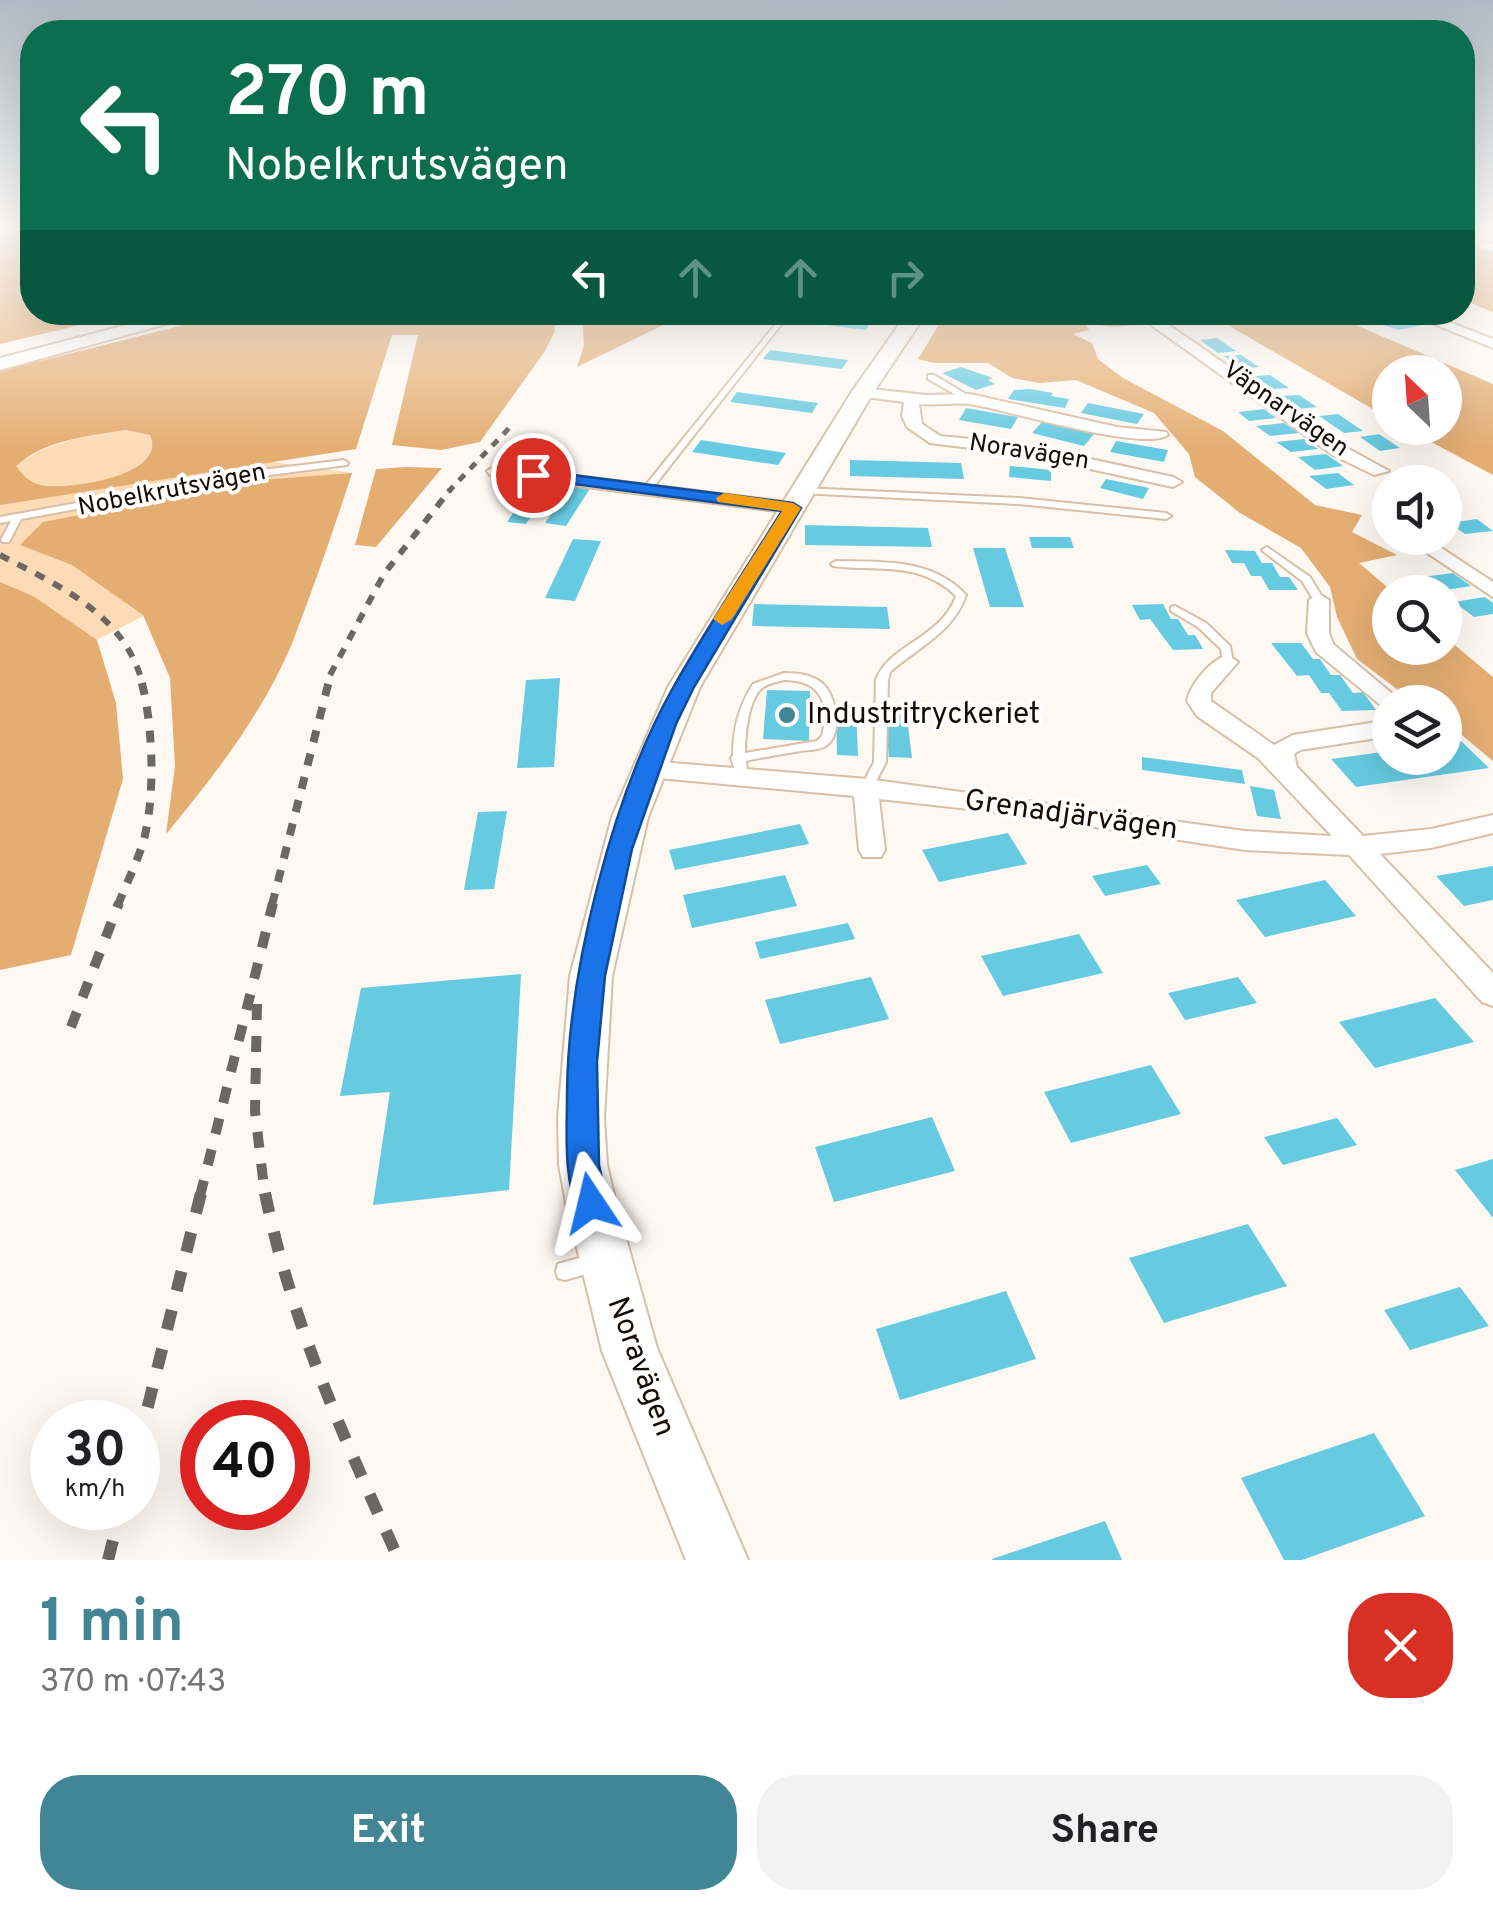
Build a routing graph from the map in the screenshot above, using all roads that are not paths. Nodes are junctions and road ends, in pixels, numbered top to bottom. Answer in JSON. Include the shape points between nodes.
{"nodes":[{"id":1,"x":150,"y":325,"type":"edge"},
{"id":2,"x":778,"y":325,"type":"edge"},
{"id":3,"x":909,"y":325,"type":"edge"},
{"id":4,"x":1160,"y":325,"type":"edge"},
{"id":5,"x":1444,"y":325,"type":"edge"},
{"id":6,"x":1493,"y":344,"type":"edge"},
{"id":7,"x":0,"y":364,"type":"edge"},
{"id":8,"x":931,"y":377,"type":"dead end"},
{"id":9,"x":862,"y":393,"type":"junction"},
{"id":10,"x":912,"y":399,"type":"junction"},
{"id":11,"x":970,"y":399,"type":"junction"},
{"id":12,"x":1160,"y":435,"type":"dead end"},
{"id":13,"x":344,"y":462,"type":"dead end"},
{"id":14,"x":1372,"y":468,"type":"edge"},
{"id":15,"x":496,"y":471,"type":"dead end"},
{"id":16,"x":1173,"y":482,"type":"dead end"},
{"id":17,"x":648,"y":488,"type":"junction"},
{"id":18,"x":798,"y":499,"type":"junction"},
{"id":19,"x":1166,"y":516,"type":"dead end"},
{"id":20,"x":17,"y":518,"type":"junction"},
{"id":21,"x":0,"y":520,"type":"edge"},
{"id":22,"x":6,"y":540,"type":"dead end"},
{"id":23,"x":1267,"y":550,"type":"dead end"},
{"id":24,"x":1439,"y":555,"type":"edge"},
{"id":25,"x":836,"y":564,"type":"dead end"},
{"id":26,"x":1493,"y":591,"type":"edge"},
{"id":27,"x":1320,"y":600,"type":"joint"},
{"id":28,"x":1175,"y":609,"type":"dead end"},
{"id":29,"x":1226,"y":662,"type":"joint"},
{"id":30,"x":1372,"y":686,"type":"edge"},
{"id":31,"x":1372,"y":731,"type":"edge"},
{"id":32,"x":740,"y":767,"type":"junction"},
{"id":33,"x":648,"y":769,"type":"junction"},
{"id":34,"x":1286,"y":770,"type":"junction"},
{"id":35,"x":867,"y":788,"type":"junction"},
{"id":36,"x":1493,"y":824,"type":"edge"},
{"id":37,"x":1357,"y":846,"type":"junction"},
{"id":38,"x":872,"y":850,"type":"dead end"},
{"id":39,"x":1493,"y":993,"type":"edge"},
{"id":40,"x":718,"y":1560,"type":"edge"}],
"edges":[{"from":1,"to":7,"type":"street"},
{"from":2,"to":17,"type":"lane"},
{"from":3,"to":9,"type":"street","name":"Noravägen"},
{"from":4,"to":14,"type":"street","name":"Väpnarvägen"},
{"from":5,"to":6,"type":"street"},
{"from":8,"to":11,"type":"lane"},
{"from":9,"to":10,"type":"street","name":"Noravägen"},
{"from":9,"to":18,"type":"street","name":"Noravägen"},
{"from":10,"to":11,"type":"street","name":"Noravägen"},
{"from":10,"to":16,"type":"street","name":"Noravägen","via":[[915,427],[936,440],[1022,449]]},
{"from":11,"to":12,"type":"street","name":"Noravägen","via":[[1117,432]]},
{"from":13,"to":20,"type":"lane","name":"Nobelkrutsvägen"},
{"from":15,"to":17,"type":"street"},
{"from":17,"to":18,"type":"street"},
{"from":18,"to":19,"type":"lane","via":[[1019,501]]},
{"from":18,"to":33,"type":"street","name":"Noravägen","via":[[684,687]]},
{"from":20,"to":21,"type":"lane","name":"Nobelkrutsvägen"},
{"from":20,"to":22,"type":"lane"},
{"from":23,"to":27,"type":"lane","via":[[1306,579]]},
{"from":24,"to":26,"type":"street"},
{"from":25,"to":35,"type":"lane","via":[[918,570],[937,575],[961,595],[950,618],[886,671],[880,762]]},
{"from":27,"to":30,"type":"street","via":[[1324,646]]},
{"from":28,"to":29,"type":"lane","via":[[1226,648]]},
{"from":29,"to":34,"type":"street","via":[[1199,701],[1216,722]]},
{"from":31,"to":34,"type":"street","via":[[1293,744],[1281,752]]},
{"from":32,"to":32,"type":"lane","via":[[744,710],[756,686],[783,677],[815,682],[832,706],[829,734],[820,744]]},
{"from":32,"to":33,"type":"street","name":"Grenadjärvägen"},
{"from":32,"to":35,"type":"street","name":"Grenadjärvägen"},
{"from":33,"to":40,"type":"street","name":"Noravägen","via":[[599,932],[582,1062],[584,1265],[630,1351]]},
{"from":34,"to":37,"type":"street"},
{"from":35,"to":37,"type":"street","name":"Grenadjärvägen","via":[[1230,840]]},
{"from":35,"to":38,"type":"street"},
{"from":36,"to":37,"type":"street","name":"Grenadjärvägen"},
{"from":37,"to":39,"type":"street"}]}
